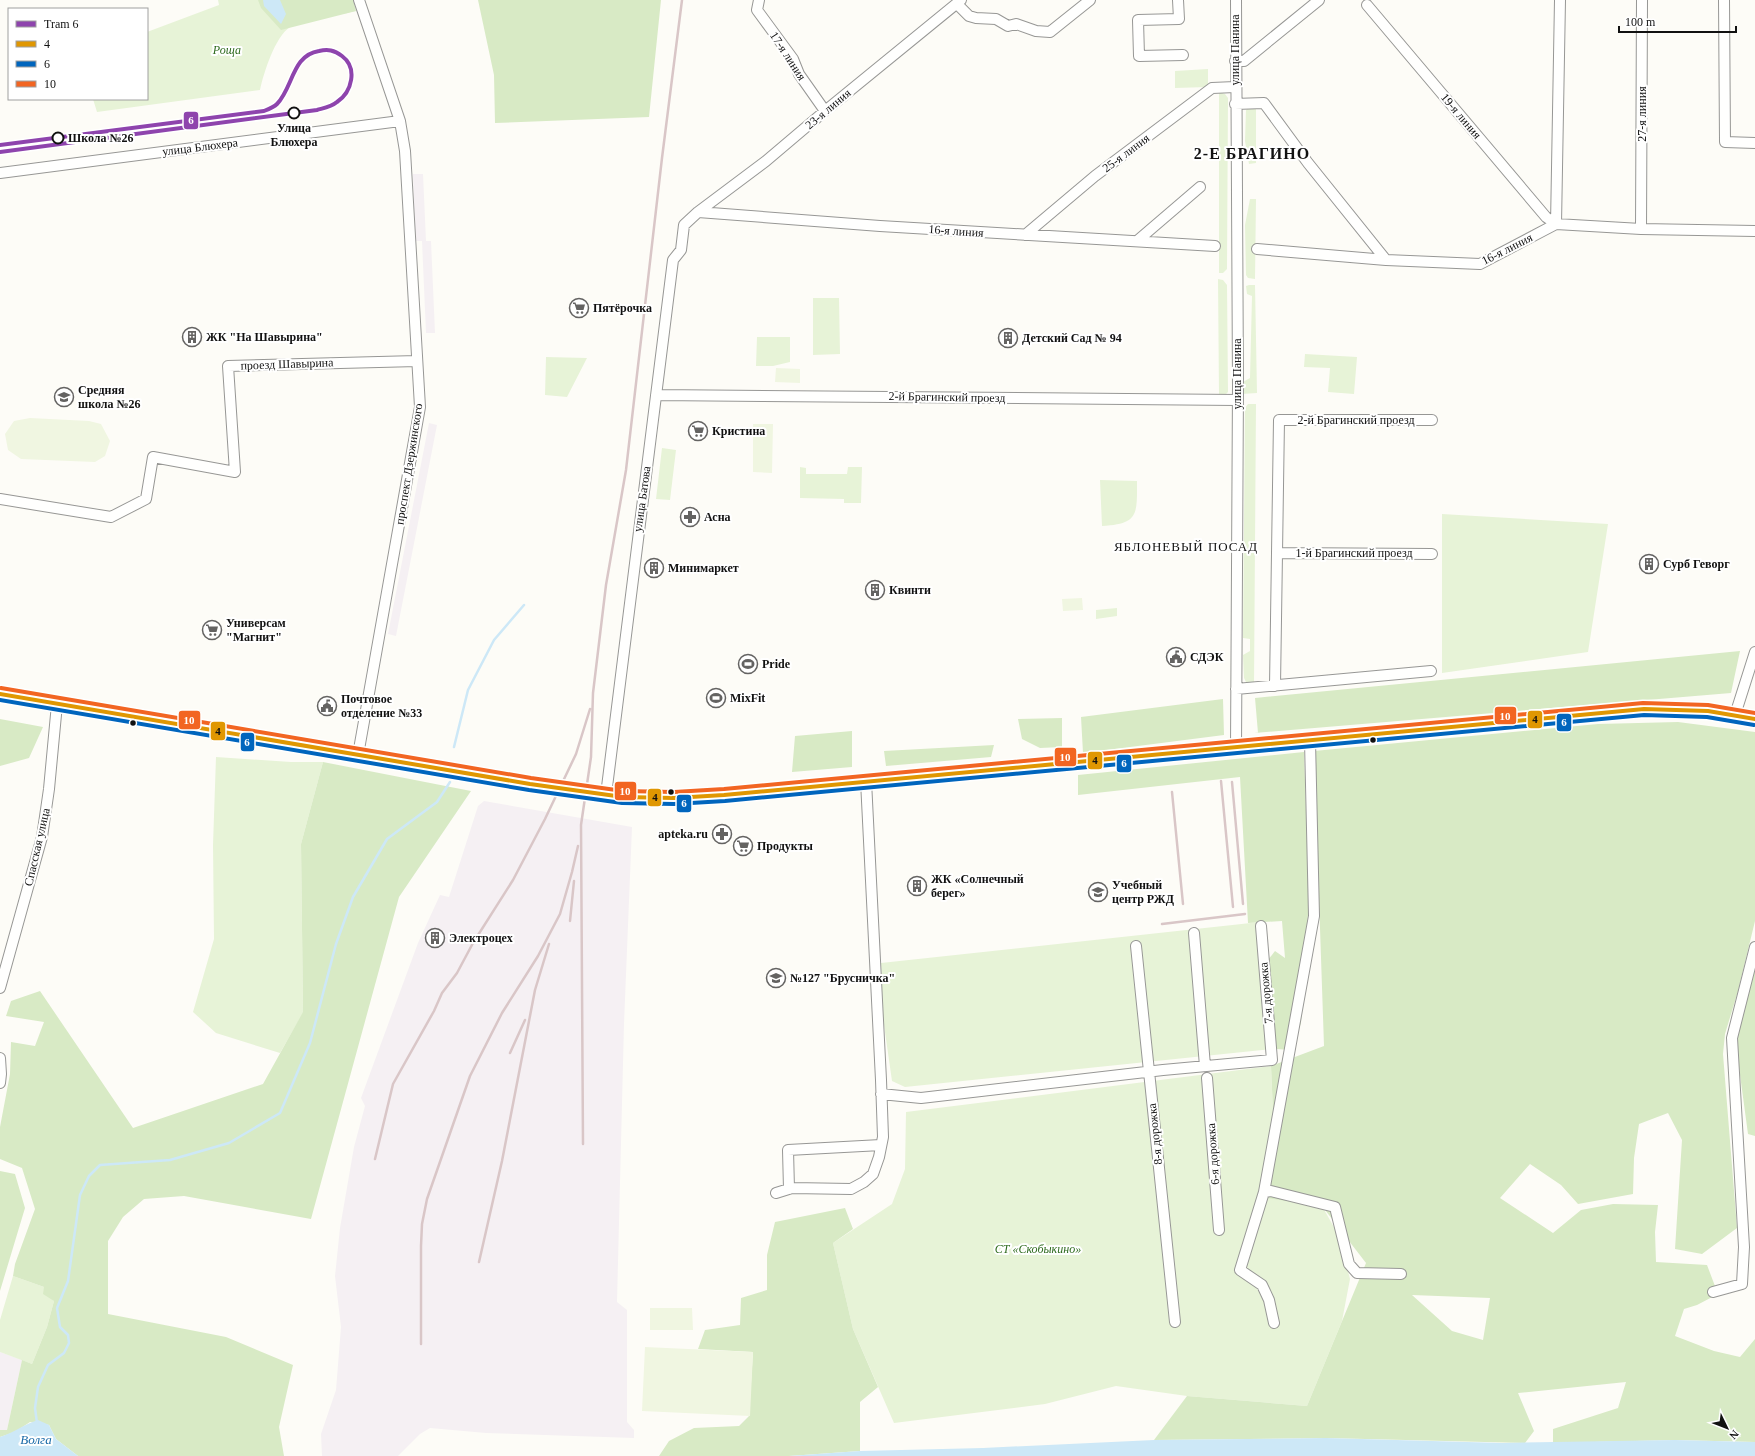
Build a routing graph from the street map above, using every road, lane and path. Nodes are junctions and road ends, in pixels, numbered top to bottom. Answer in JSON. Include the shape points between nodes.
{"nodes":[{"id":1,"x":359,"y":0,"type":"edge"},
{"id":2,"x":759,"y":0,"type":"edge"},
{"id":3,"x":1090,"y":0,"type":"edge"},
{"id":4,"x":1178,"y":0,"type":"edge"},
{"id":5,"x":1236,"y":0,"type":"edge"},
{"id":6,"x":1318,"y":0,"type":"edge"},
{"id":7,"x":1560,"y":0,"type":"edge"},
{"id":8,"x":1642,"y":0,"type":"edge"},
{"id":9,"x":1724,"y":0,"type":"edge"},
{"id":10,"x":959,"y":2,"type":"edge"},
{"id":11,"x":1367,"y":5,"type":"dead end"},
{"id":12,"x":1183,"y":55,"type":"dead end"},
{"id":13,"x":1235,"y":61,"type":"junction"},
{"id":14,"x":1235,"y":87,"type":"junction"},
{"id":15,"x":1235,"y":104,"type":"junction"},
{"id":16,"x":825,"y":111,"type":"junction"},
{"id":17,"x":400,"y":121,"type":"junction"},
{"id":18,"x":1755,"y":143,"type":"edge"},
{"id":19,"x":0,"y":172,"type":"edge"},
{"id":20,"x":1200,"y":187,"type":"dead end"},
{"id":21,"x":698,"y":212,"type":"junction"},
{"id":22,"x":1556,"y":224,"type":"junction"},
{"id":23,"x":1641,"y":229,"type":"junction"},
{"id":24,"x":1755,"y":231,"type":"edge"},
{"id":25,"x":1025,"y":235,"type":"junction"},
{"id":26,"x":1136,"y":241,"type":"junction"},
{"id":27,"x":1215,"y":246,"type":"dead end"},
{"id":28,"x":1257,"y":248,"type":"dead end"},
{"id":29,"x":1386,"y":260,"type":"junction"},
{"id":30,"x":417,"y":360,"type":"junction"},
{"id":31,"x":656,"y":395,"type":"junction"},
{"id":32,"x":1238,"y":400,"type":"junction"},
{"id":33,"x":1432,"y":420,"type":"dead end"},
{"id":34,"x":0,"y":499,"type":"edge"},
{"id":35,"x":1277,"y":553,"type":"junction"},
{"id":36,"x":1432,"y":554,"type":"dead end"},
{"id":37,"x":1755,"y":652,"type":"edge"},
{"id":38,"x":1431,"y":671,"type":"dead end"},
{"id":39,"x":1275,"y":686,"type":"junction"},
{"id":40,"x":1236,"y":689,"type":"junction"},
{"id":41,"x":0,"y":694,"type":"edge"},
{"id":42,"x":57,"y":704,"type":"junction"},
{"id":43,"x":1735,"y":715,"type":"junction"},
{"id":44,"x":1755,"y":718,"type":"edge"},
{"id":45,"x":1310,"y":741,"type":"junction"},
{"id":46,"x":1236,"y":748,"type":"junction"},
{"id":47,"x":358,"y":755,"type":"junction"},
{"id":48,"x":866,"y":781,"type":"junction"},
{"id":49,"x":606,"y":795,"type":"junction"},
{"id":50,"x":1261,"y":926,"type":"dead end"},
{"id":51,"x":1194,"y":933,"type":"dead end"},
{"id":52,"x":1136,"y":946,"type":"dead end"},
{"id":53,"x":1755,"y":947,"type":"edge"},
{"id":54,"x":0,"y":988,"type":"edge"},
{"id":55,"x":0,"y":1058,"type":"edge"},
{"id":56,"x":1205,"y":1066,"type":"junction"},
{"id":57,"x":1149,"y":1072,"type":"junction"},
{"id":58,"x":1207,"y":1078,"type":"dead end"},
{"id":59,"x":0,"y":1083,"type":"edge"},
{"id":60,"x":881,"y":1094,"type":"junction"},
{"id":61,"x":881,"y":1145,"type":"junction"},
{"id":62,"x":789,"y":1189,"type":"junction"},
{"id":63,"x":1264,"y":1192,"type":"junction"},
{"id":64,"x":776,"y":1193,"type":"dead end"},
{"id":65,"x":1219,"y":1230,"type":"dead end"},
{"id":66,"x":1401,"y":1274,"type":"dead end"},
{"id":67,"x":1713,"y":1292,"type":"dead end"},
{"id":68,"x":1175,"y":1322,"type":"dead end"},
{"id":69,"x":1274,"y":1322,"type":"dead end"}],
"edges":[{"from":1,"to":17,"type":"street","name":"проспект Дзержинского"},
{"from":2,"to":16,"type":"street","name":"17-я линия","via":[[757,10],[793,59],[799,74]]},
{"from":3,"to":10,"type":"street","name":"23-я линия","via":[[1050,32],[1036,31],[1016,24],[1008,26],[996,19],[969,16]]},
{"from":4,"to":12,"type":"street","via":[[1178,19],[1138,20],[1139,56]]},
{"from":5,"to":13,"type":"street","name":"улица Панина"},
{"from":6,"to":13,"type":"street","via":[[1244,61]]},
{"from":7,"to":22,"type":"street"},
{"from":8,"to":23,"type":"street","name":"27-я линия"},
{"from":9,"to":18,"type":"street","via":[[1725,142]]},
{"from":10,"to":16,"type":"street","name":"23-я линия"},
{"from":11,"to":22,"type":"street","name":"19-я линия","via":[[1546,217]]},
{"from":13,"to":14,"type":"street","name":"улица Панина"},
{"from":14,"to":15,"type":"street","name":"улица Панина"},
{"from":14,"to":25,"type":"street","name":"25-я линия","via":[[1212,88],[1094,176]]},
{"from":15,"to":29,"type":"street","via":[[1264,103],[1308,163]]},
{"from":15,"to":32,"type":"street","name":"улица Панина"},
{"from":16,"to":21,"type":"street","name":"23-я линия","via":[[766,161]]},
{"from":17,"to":19,"type":"street","name":"улица Блюхера"},
{"from":17,"to":30,"type":"street","name":"проспект Дзержинского","via":[[405,151]]},
{"from":20,"to":26,"type":"street"},
{"from":21,"to":25,"type":"street","name":"16-я линия"},
{"from":21,"to":31,"type":"street","name":"улица Батова","via":[[684,225],[681,250],[673,260]]},
{"from":22,"to":23,"type":"street"},
{"from":22,"to":29,"type":"street","name":"16-я линия","via":[[1480,264]]},
{"from":23,"to":24,"type":"street"},
{"from":25,"to":26,"type":"street","name":"16-я линия"},
{"from":26,"to":27,"type":"street","name":"16-я линия"},
{"from":28,"to":29,"type":"street","name":"16-я линия"},
{"from":30,"to":34,"type":"street","name":"проезд Шавырина","via":[[228,366],[235,472],[153,457],[146,499],[112,517]]},
{"from":30,"to":47,"type":"street","name":"проспект Дзержинского","via":[[420,407]]},
{"from":31,"to":32,"type":"street","name":"2-й Брагинский проезд"},
{"from":31,"to":49,"type":"street","name":"улица Батова"},
{"from":32,"to":40,"type":"street","name":"улица Панина"},
{"from":33,"to":35,"type":"street","name":"2-й Брагинский проезд","via":[[1280,420]]},
{"from":35,"to":36,"type":"street","name":"1-й Брагинский проезд"},
{"from":35,"to":39,"type":"street"},
{"from":37,"to":43,"type":"street"},
{"from":38,"to":39,"type":"street"},
{"from":39,"to":40,"type":"street"},
{"from":40,"to":46,"type":"street","name":"улица Панина"},
{"from":41,"to":42,"type":"main road"},
{"from":42,"to":47,"type":"main road"},
{"from":42,"to":54,"type":"street","name":"Спасская улица","via":[[42,837]]},
{"from":43,"to":44,"type":"main road"},
{"from":43,"to":45,"type":"main road","via":[[1644,708]]},
{"from":45,"to":46,"type":"main road"},
{"from":45,"to":63,"type":"street","via":[[1314,916]]},
{"from":46,"to":48,"type":"main road"},
{"from":47,"to":49,"type":"main road"},
{"from":48,"to":49,"type":"main road","via":[[687,797],[642,798]]},
{"from":48,"to":60,"type":"street"},
{"from":50,"to":56,"type":"street","name":"7-я дорожка","via":[[1272,1060]]},
{"from":51,"to":56,"type":"street"},
{"from":52,"to":57,"type":"street","name":"8-я дорожка"},
{"from":53,"to":67,"type":"street","via":[[1732,1038],[1744,1247],[1742,1284]]},
{"from":55,"to":59,"type":"street"},
{"from":56,"to":57,"type":"street"},
{"from":57,"to":60,"type":"street","via":[[921,1098]]},
{"from":57,"to":68,"type":"street","name":"8-я дорожка"},
{"from":58,"to":65,"type":"street","name":"6-я дорожка"},
{"from":60,"to":61,"type":"street"},
{"from":61,"to":62,"type":"street","via":[[873,1174],[864,1182],[851,1188]]},
{"from":61,"to":62,"type":"street","via":[[788,1150]]},
{"from":62,"to":64,"type":"street"},
{"from":63,"to":66,"type":"street","via":[[1271,1191],[1335,1207],[1349,1264],[1357,1273]]},
{"from":63,"to":69,"type":"street","via":[[1240,1270],[1262,1285],[1269,1300]]}]}
